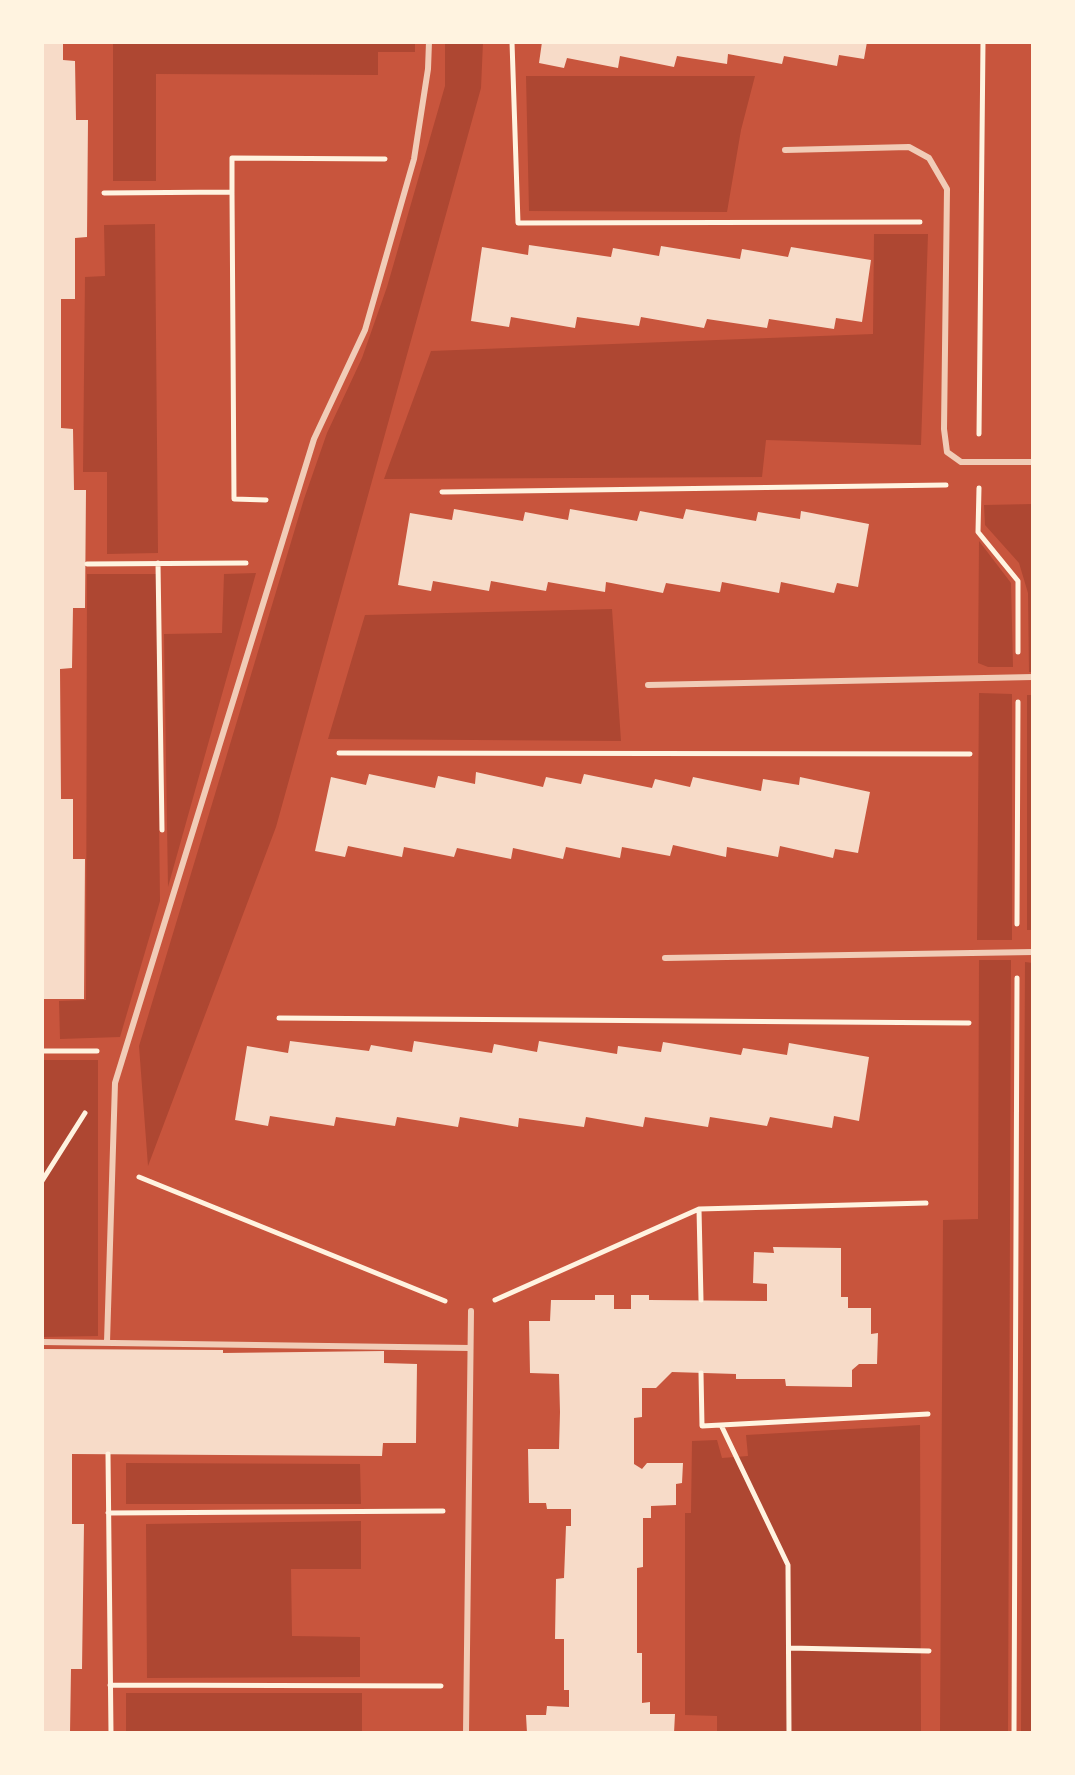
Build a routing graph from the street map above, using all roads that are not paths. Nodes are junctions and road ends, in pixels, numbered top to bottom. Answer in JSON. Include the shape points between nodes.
{"nodes":[{"id":1,"x":429,"y":42,"type":"edge"},
{"id":2,"x":785,"y":150,"type":"dead end"},
{"id":3,"x":1033,"y":462,"type":"edge"},
{"id":4,"x":1033,"y":677,"type":"edge"},
{"id":5,"x":648,"y":685,"type":"dead end"},
{"id":6,"x":1033,"y":952,"type":"edge"},
{"id":7,"x":665,"y":958,"type":"dead end"},
{"id":8,"x":471,"y":1311,"type":"road end"},
{"id":9,"x":42,"y":1342,"type":"edge"},
{"id":10,"x":107,"y":1342,"type":"junction"},
{"id":11,"x":470,"y":1348,"type":"junction"},
{"id":12,"x":466,"y":1733,"type":"edge"}],
"edges":[{"from":1,"to":10,"type":"lane","via":[[414,159],[365,330],[314,439],[115,1083]]},
{"from":2,"to":3,"type":"lane","via":[[909,147],[929,158],[947,189],[947,452],[961,462]]},
{"from":4,"to":5,"type":"lane"},
{"from":6,"to":7,"type":"lane"},
{"from":8,"to":11,"type":"lane"},
{"from":9,"to":10,"type":"lane"},
{"from":10,"to":11,"type":"lane"},
{"from":11,"to":12,"type":"lane"}]}
